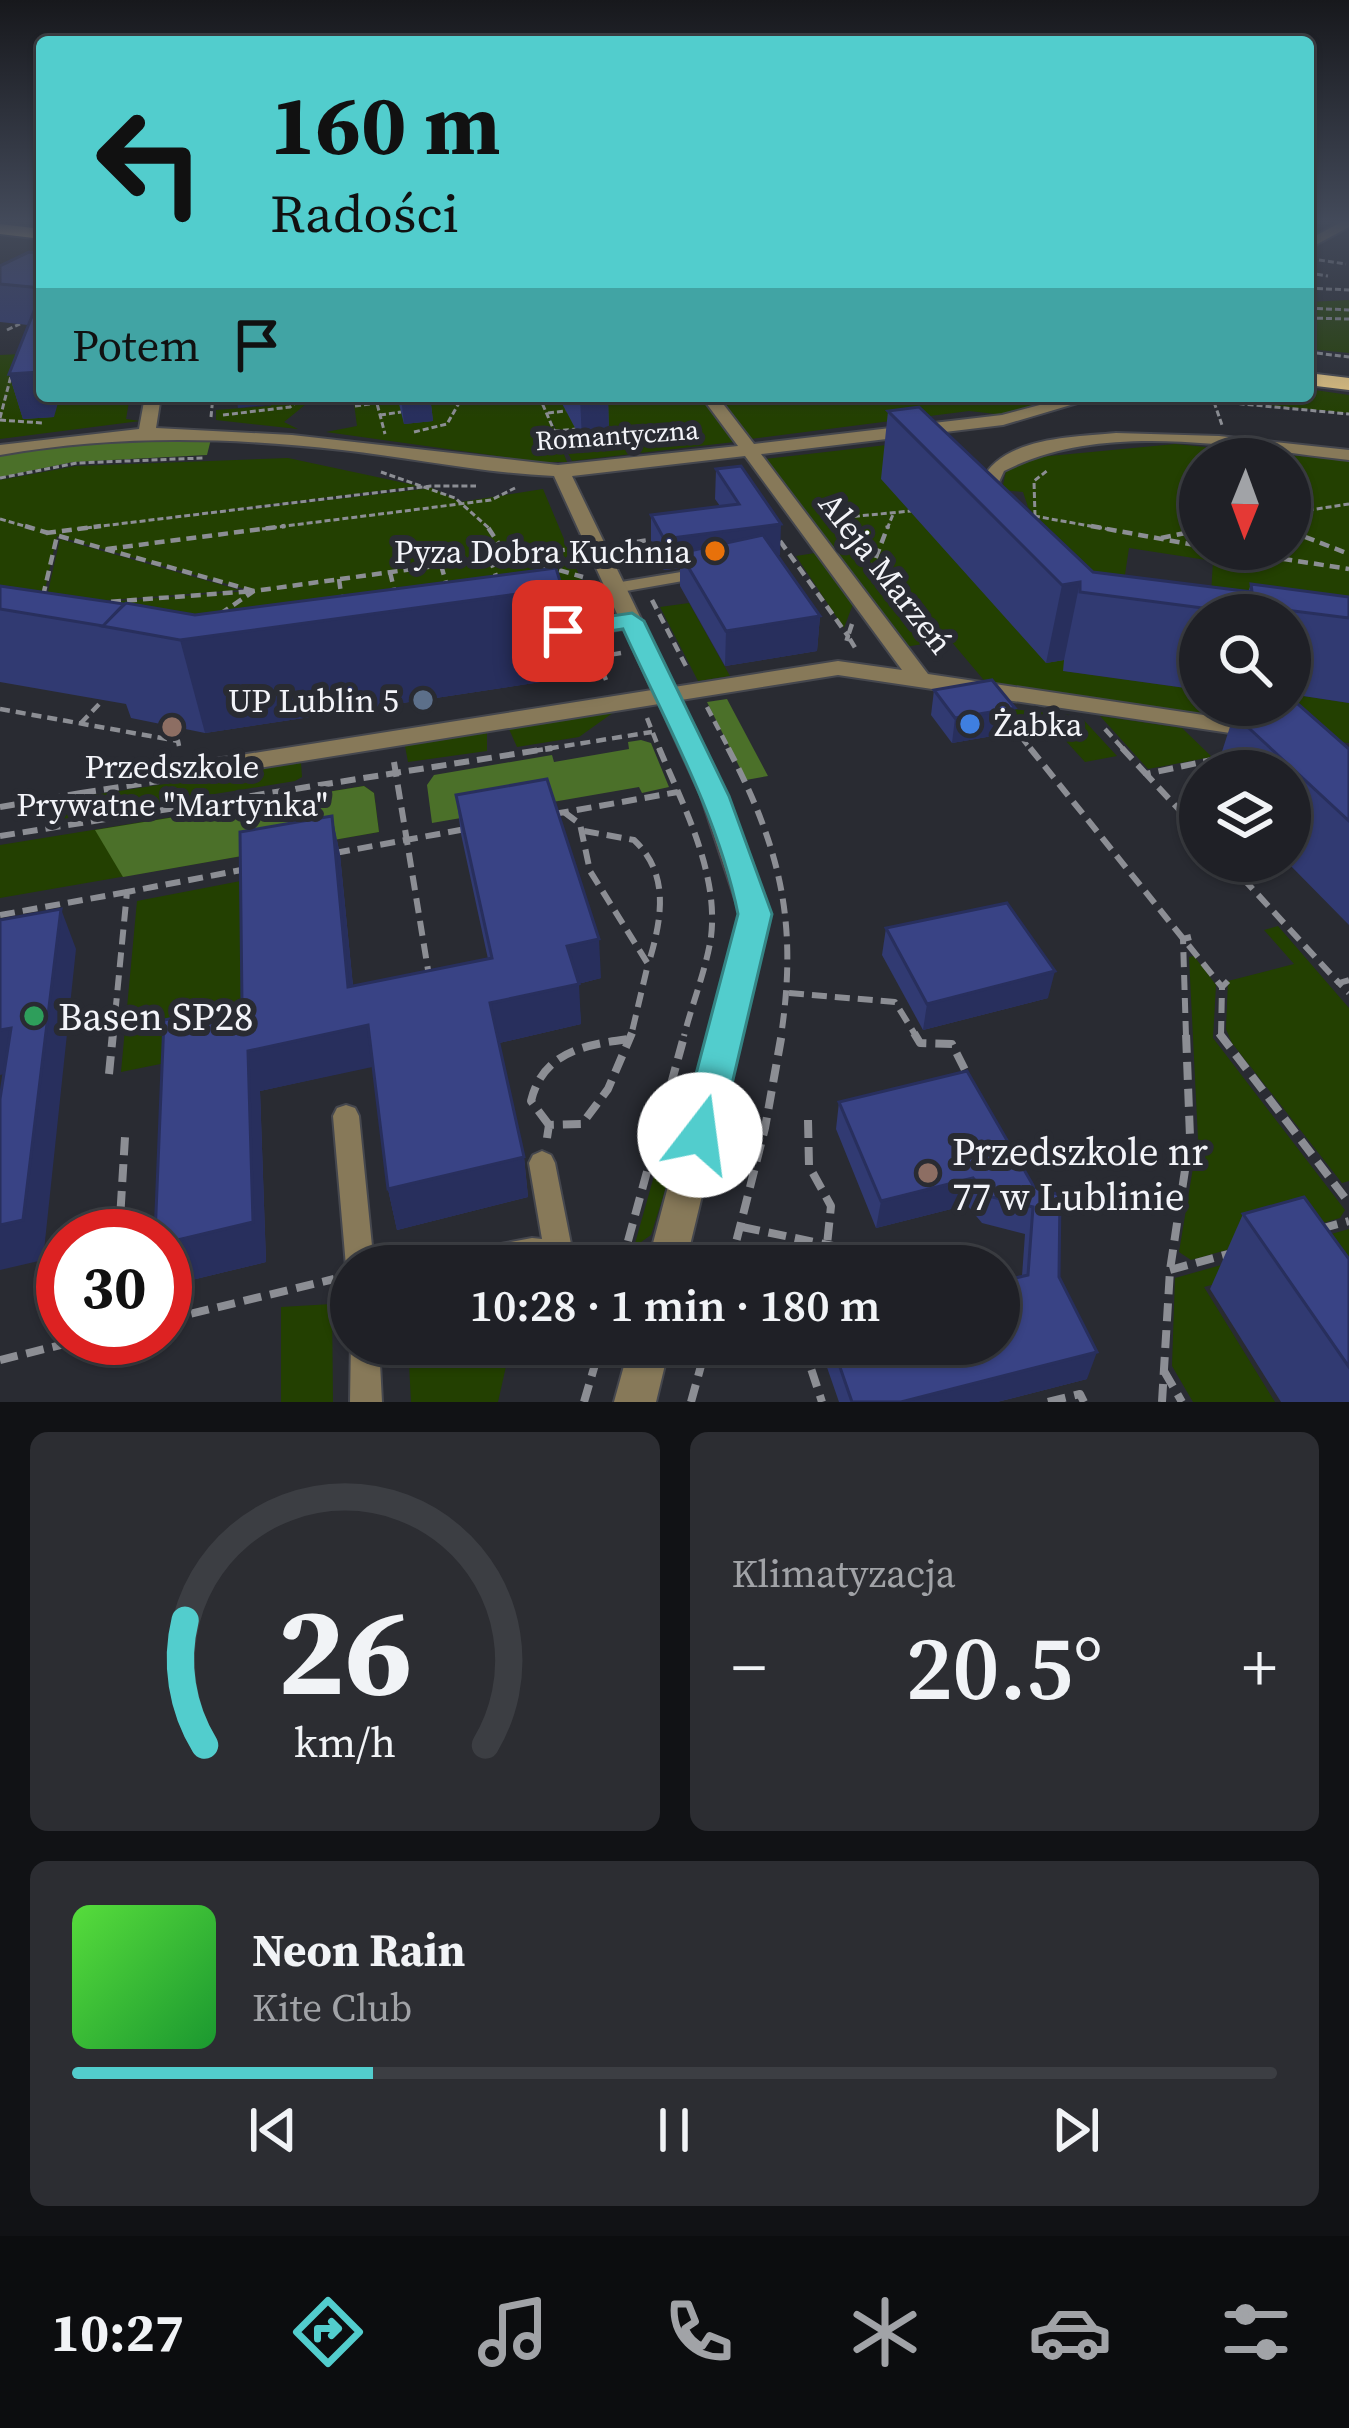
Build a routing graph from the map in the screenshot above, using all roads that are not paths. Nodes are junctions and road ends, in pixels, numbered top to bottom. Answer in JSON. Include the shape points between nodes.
{"nodes":[{"id":1,"x":1314,"y":363,"type":"edge"},
{"id":2,"x":1349,"y":366,"type":"edge"},
{"id":3,"x":1314,"y":380,"type":"edge"},
{"id":4,"x":1349,"y":384,"type":"edge"},
{"id":5,"x":153,"y":402,"type":"edge"},
{"id":6,"x":714,"y":402,"type":"edge"},
{"id":7,"x":1076,"y":402,"type":"edge"},
{"id":8,"x":1038,"y":415,"type":"junction"},
{"id":9,"x":147,"y":431,"type":"junction"},
{"id":10,"x":1066,"y":446,"type":"junction"},
{"id":11,"x":0,"y":450,"type":"edge"},
{"id":12,"x":750,"y":450,"type":"junction"},
{"id":13,"x":1349,"y":454,"type":"edge"},
{"id":14,"x":564,"y":467,"type":"junction"},
{"id":15,"x":1008,"y":512,"type":"edge"},
{"id":16,"x":730,"y":569,"type":"edge"},
{"id":17,"x":615,"y":588,"type":"junction"},
{"id":18,"x":618,"y":628,"type":"junction"},
{"id":19,"x":517,"y":638,"type":"edge"},
{"id":20,"x":920,"y":679,"type":"junction"},
{"id":21,"x":641,"y":698,"type":"junction"},
{"id":22,"x":1286,"y":734,"type":"edge"},
{"id":23,"x":184,"y":772,"type":"road end"},
{"id":24,"x":346,"y":1116,"type":"dead end"},
{"id":25,"x":542,"y":1163,"type":"road end"},
{"id":26,"x":358,"y":1245,"type":"edge"},
{"id":27,"x":557,"y":1245,"type":"edge"},
{"id":28,"x":671,"y":1245,"type":"edge"},
{"id":29,"x":365,"y":1365,"type":"edge"},
{"id":30,"x":645,"y":1365,"type":"edge"},
{"id":31,"x":366,"y":1402,"type":"edge"},
{"id":32,"x":635,"y":1402,"type":"edge"}],
"edges":[{"from":1,"to":2,"type":"main road"},
{"from":3,"to":4,"type":"main road"},
{"from":5,"to":9,"type":"street"},
{"from":6,"to":12,"type":"street","name":"Aleja Marzeń"},
{"from":7,"to":8,"type":"street","name":"Romantyczna"},
{"from":8,"to":10,"type":"street"},
{"from":8,"to":12,"type":"street","name":"Romantyczna"},
{"from":9,"to":11,"type":"street","name":"Romantyczna"},
{"from":9,"to":14,"type":"street","name":"Romantyczna","via":[[223,431]]},
{"from":10,"to":13,"type":"street","via":[[1157,438]]},
{"from":10,"to":15,"type":"street","via":[[996,468],[990,482]]},
{"from":12,"to":14,"type":"street","name":"Romantyczna"},
{"from":12,"to":20,"type":"street","name":"Aleja Marzeń"},
{"from":14,"to":17,"type":"street"},
{"from":16,"to":17,"type":"lane"},
{"from":17,"to":18,"type":"street"},
{"from":18,"to":19,"type":"street"},
{"from":18,"to":21,"type":"street"},
{"from":20,"to":21,"type":"street","via":[[838,668]]},
{"from":20,"to":22,"type":"street","name":"Aleja Marzeń"},
{"from":21,"to":23,"type":"street"},
{"from":21,"to":28,"type":"street","via":[[714,796],[755,914]]},
{"from":24,"to":26,"type":"lane"},
{"from":25,"to":27,"type":"lane"},
{"from":29,"to":31,"type":"lane"},
{"from":30,"to":32,"type":"street"}]}
